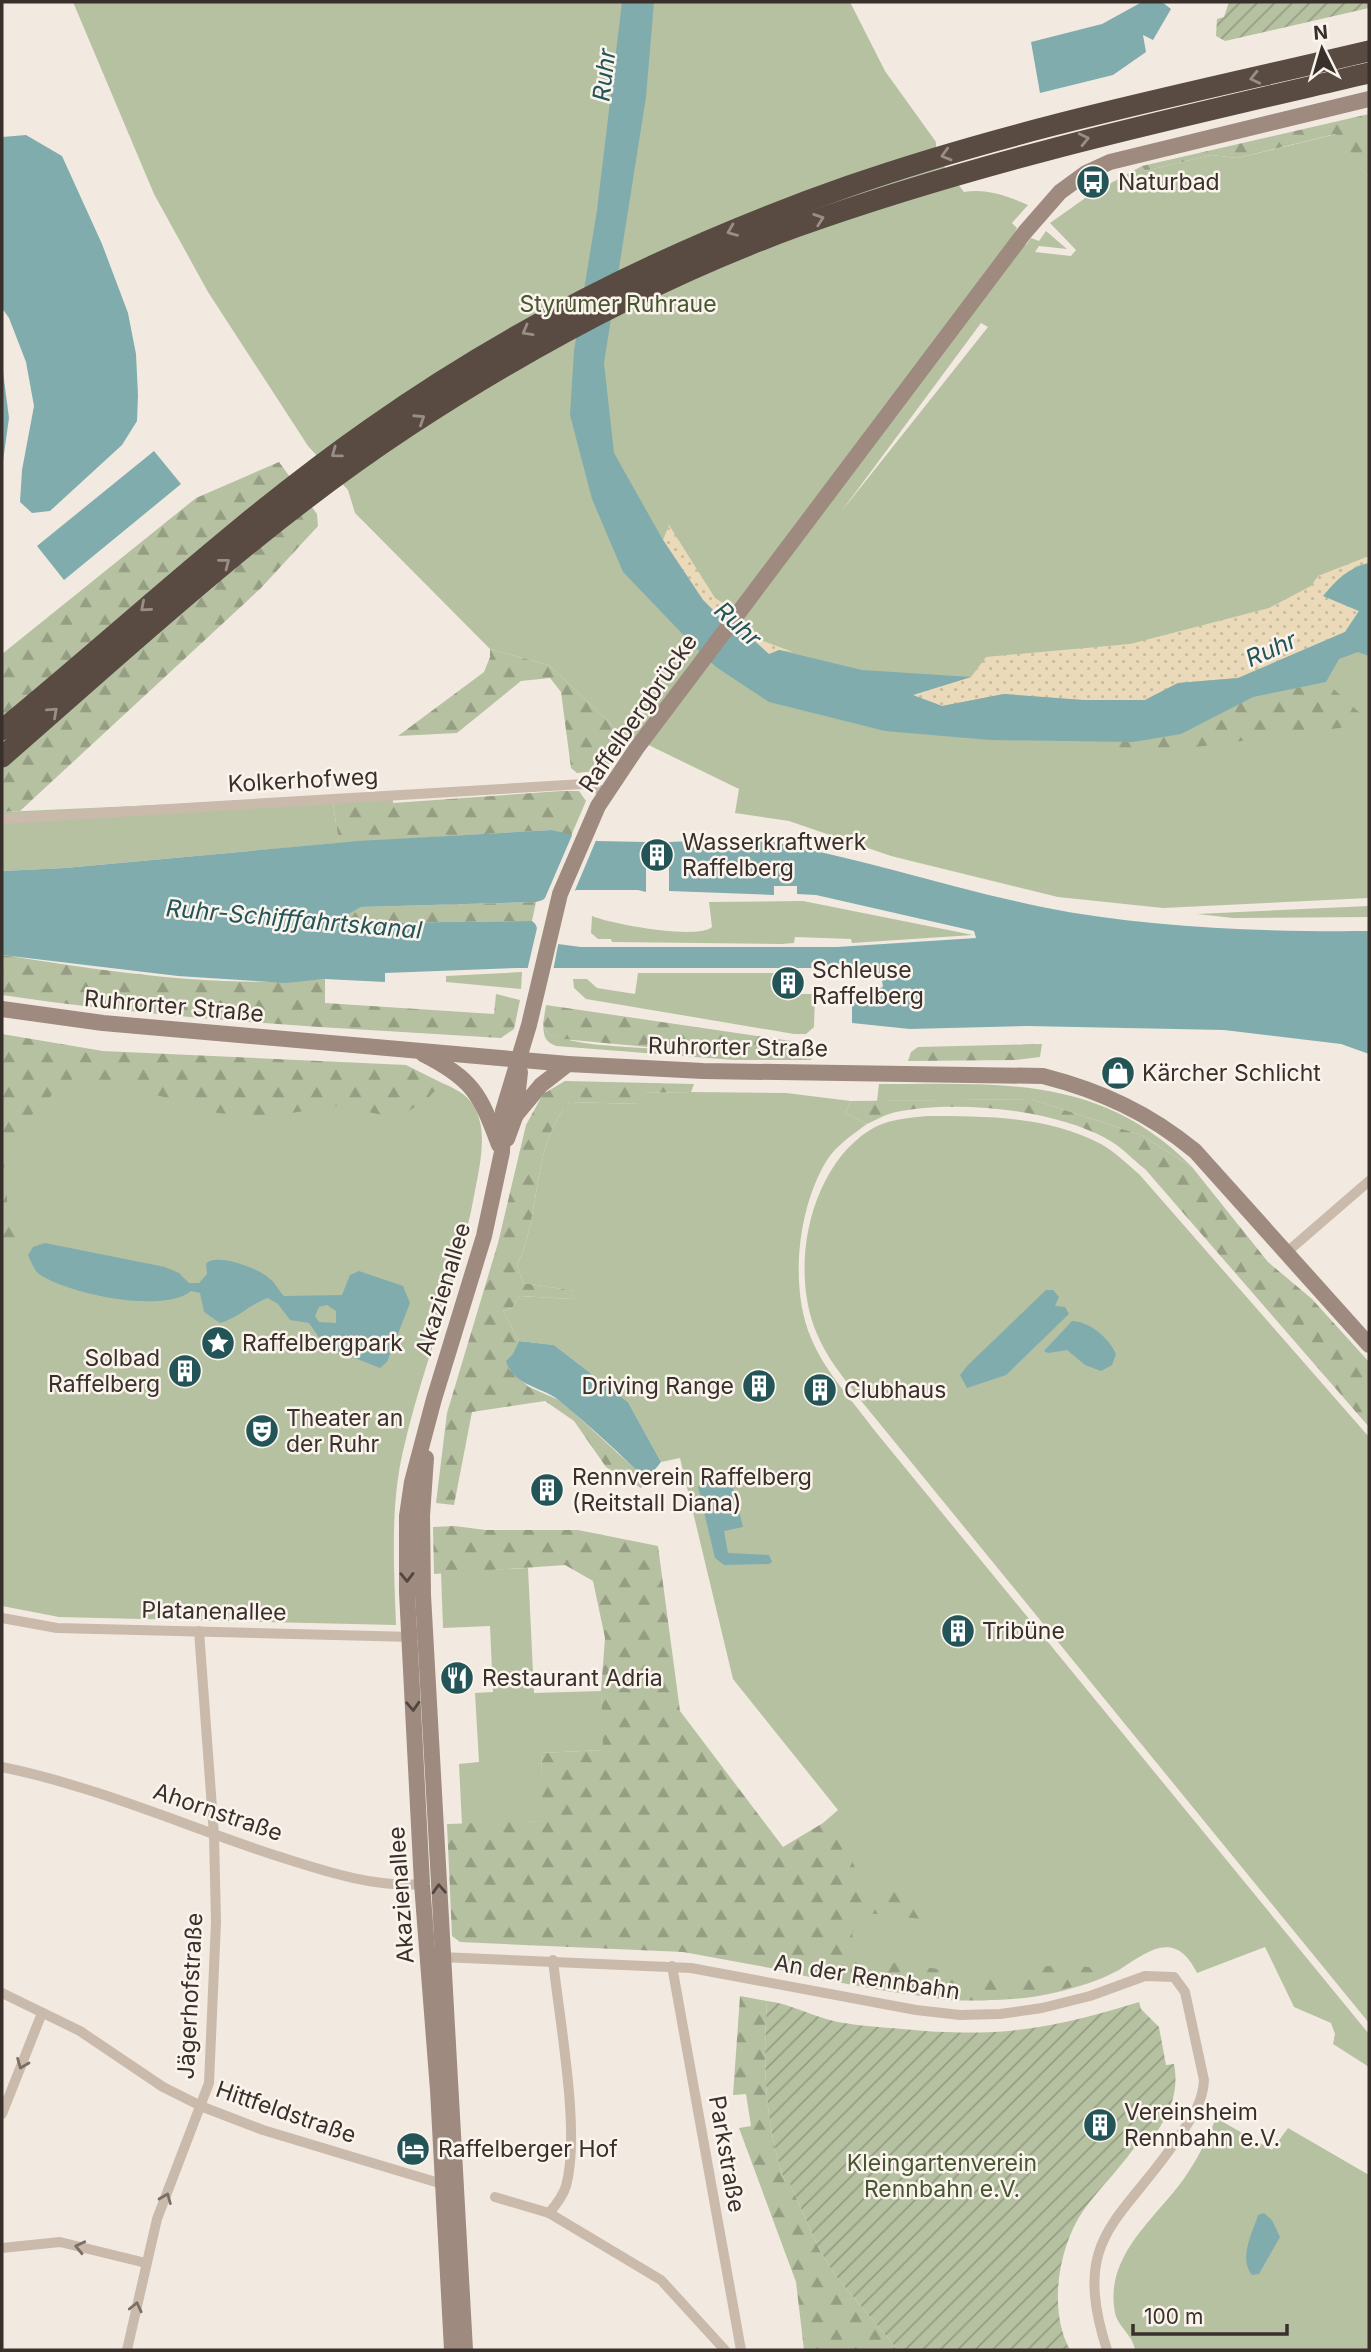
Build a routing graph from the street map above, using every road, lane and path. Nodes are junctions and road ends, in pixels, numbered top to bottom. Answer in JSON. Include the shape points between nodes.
{"nodes":[{"id":1,"x":1369,"y":51,"type":"edge"},
{"id":2,"x":1369,"y":73,"type":"edge"},
{"id":3,"x":1369,"y":99,"type":"edge"},
{"id":4,"x":1015,"y":146,"type":"junction"},
{"id":5,"x":298,"y":494,"type":"junction"},
{"id":6,"x":2,"y":730,"type":"edge"},
{"id":7,"x":2,"y":757,"type":"edge"},
{"id":8,"x":606,"y":792,"type":"junction"},
{"id":9,"x":2,"y":819,"type":"edge"},
{"id":10,"x":2,"y":1009,"type":"edge"},
{"id":11,"x":415,"y":1049,"type":"junction"},
{"id":12,"x":519,"y":1059,"type":"junction"},
{"id":13,"x":568,"y":1064,"type":"junction"},
{"id":14,"x":515,"y":1117,"type":"junction"},
{"id":15,"x":502,"y":1152,"type":"junction"},
{"id":16,"x":1369,"y":1181,"type":"edge"},
{"id":17,"x":1287,"y":1252,"type":"junction"},
{"id":18,"x":1369,"y":1345,"type":"edge"},
{"id":19,"x":2,"y":1618,"type":"edge"},
{"id":20,"x":199,"y":1631,"type":"junction"},
{"id":21,"x":417,"y":1637,"type":"junction"},
{"id":22,"x":2,"y":1767,"type":"edge"},
{"id":23,"x":214,"y":1835,"type":"junction"},
{"id":24,"x":422,"y":1884,"type":"junction"},
{"id":25,"x":435,"y":1958,"type":"junction"},
{"id":26,"x":553,"y":1960,"type":"junction"},
{"id":27,"x":672,"y":1966,"type":"junction"},
{"id":28,"x":2,"y":1993,"type":"edge"},
{"id":29,"x":42,"y":2013,"type":"junction"},
{"id":30,"x":202,"y":2106,"type":"junction"},
{"id":31,"x":2,"y":2114,"type":"edge"},
{"id":32,"x":449,"y":2186,"type":"junction"},
{"id":33,"x":495,"y":2197,"type":"dead end"},
{"id":34,"x":549,"y":2213,"type":"junction"},
{"id":35,"x":2,"y":2247,"type":"edge"},
{"id":36,"x":146,"y":2263,"type":"junction"},
{"id":37,"x":127,"y":2350,"type":"edge"},
{"id":38,"x":452,"y":2350,"type":"edge"},
{"id":39,"x":465,"y":2350,"type":"edge"},
{"id":40,"x":725,"y":2350,"type":"edge"},
{"id":41,"x":741,"y":2350,"type":"edge"},
{"id":42,"x":1107,"y":2350,"type":"edge"}],
"edges":[{"from":1,"to":4,"type":"highway","one_way":true},
{"from":4,"to":2,"type":"highway","one_way":true},
{"from":3,"to":8,"type":"main road","name":"Raffelbergbrücke","via":[[1110,162],[1060,192],[1025,232]]},
{"from":4,"to":5,"type":"highway","via":[[906,190],[793,228],[654,287],[568,331]]},
{"from":5,"to":6,"type":"highway","one_way":true},
{"from":7,"to":5,"type":"highway","one_way":true},
{"from":8,"to":9,"type":"street","name":"Kolkerhofweg","via":[[590,785],[566,785]]},
{"from":8,"to":12,"type":"main road","name":"Raffelbergbrücke","via":[[560,894]]},
{"from":10,"to":11,"type":"main road","name":"Ruhrorter Straße","via":[[103,1023]]},
{"from":11,"to":12,"type":"main road","name":"Ruhrorter Straße"},
{"from":11,"to":15,"type":"main road","via":[[452,1069],[471,1086],[483,1101]]},
{"from":12,"to":13,"type":"main road","name":"Ruhrorter Straße"},
{"from":12,"to":14,"type":"main road","name":"Akazienallee"},
{"from":12,"to":15,"type":"main road","name":"Akazienallee","via":[[503,1111]]},
{"from":13,"to":14,"type":"main road","via":[[541,1085]]},
{"from":13,"to":17,"type":"main road","name":"Ruhrorter Straße","via":[[703,1071],[1017,1073],[1080,1085],[1134,1108],[1195,1151]]},
{"from":14,"to":15,"type":"main road","name":"Akazienallee"},
{"from":15,"to":21,"type":"main road","name":"Akazienallee","via":[[484,1236],[425,1437],[407,1516]]},
{"from":16,"to":17,"type":"street"},
{"from":17,"to":18,"type":"main road","name":"Ruhrorter Straße"},
{"from":19,"to":20,"type":"street","name":"Platanenallee","via":[[57,1628]]},
{"from":20,"to":21,"type":"street","name":"Platanenallee"},
{"from":20,"to":23,"type":"street","name":"Jägerhofstraße"},
{"from":21,"to":24,"type":"main road","name":"Akazienallee","one_way":true},
{"from":25,"to":21,"type":"main road","name":"Akazienallee","one_way":true},
{"from":22,"to":23,"type":"street","name":"Ahornstraße","via":[[92,1790]]},
{"from":23,"to":24,"type":"street","name":"Ahornstraße","via":[[326,1871],[384,1884]]},
{"from":23,"to":30,"type":"street","name":"Jägerhofstraße","via":[[213,2046]]},
{"from":24,"to":25,"type":"main road","name":"Akazienallee"},
{"from":25,"to":26,"type":"street","name":"An der Rennbahn"},
{"from":25,"to":32,"type":"main road","name":"Akazienallee"},
{"from":26,"to":27,"type":"street","name":"An der Rennbahn"},
{"from":26,"to":34,"type":"street","via":[[570,2157],[566,2186]]},
{"from":27,"to":41,"type":"street","name":"Parkstraße"},
{"from":27,"to":42,"type":"street","name":"An der Rennbahn","via":[[960,2015],[1042,2008],[1145,1976],[1161,1975],[1180,1982],[1200,2059],[1203,2093],[1175,2143],[1115,2217],[1099,2247],[1093,2281],[1095,2314]]},
{"from":28,"to":29,"type":"street","name":"Hittfeldstraße"},
{"from":29,"to":30,"type":"street","name":"Hittfeldstraße","via":[[80,2031],[163,2087]]},
{"from":29,"to":31,"type":"street","one_way":true},
{"from":30,"to":32,"type":"street","name":"Hittfeldstraße","via":[[263,2130]]},
{"from":36,"to":30,"type":"street","name":"Jägerhofstraße","one_way":true},
{"from":32,"to":38,"type":"main road","name":"Akazienallee"},
{"from":32,"to":39,"type":"main road","name":"Akazienallee"},
{"from":33,"to":34,"type":"street"},
{"from":34,"to":40,"type":"street","via":[[671,2288]]},
{"from":36,"to":35,"type":"street","one_way":true,"via":[[60,2242]]},
{"from":37,"to":36,"type":"street","name":"Jägerhofstraße","one_way":true}]}
